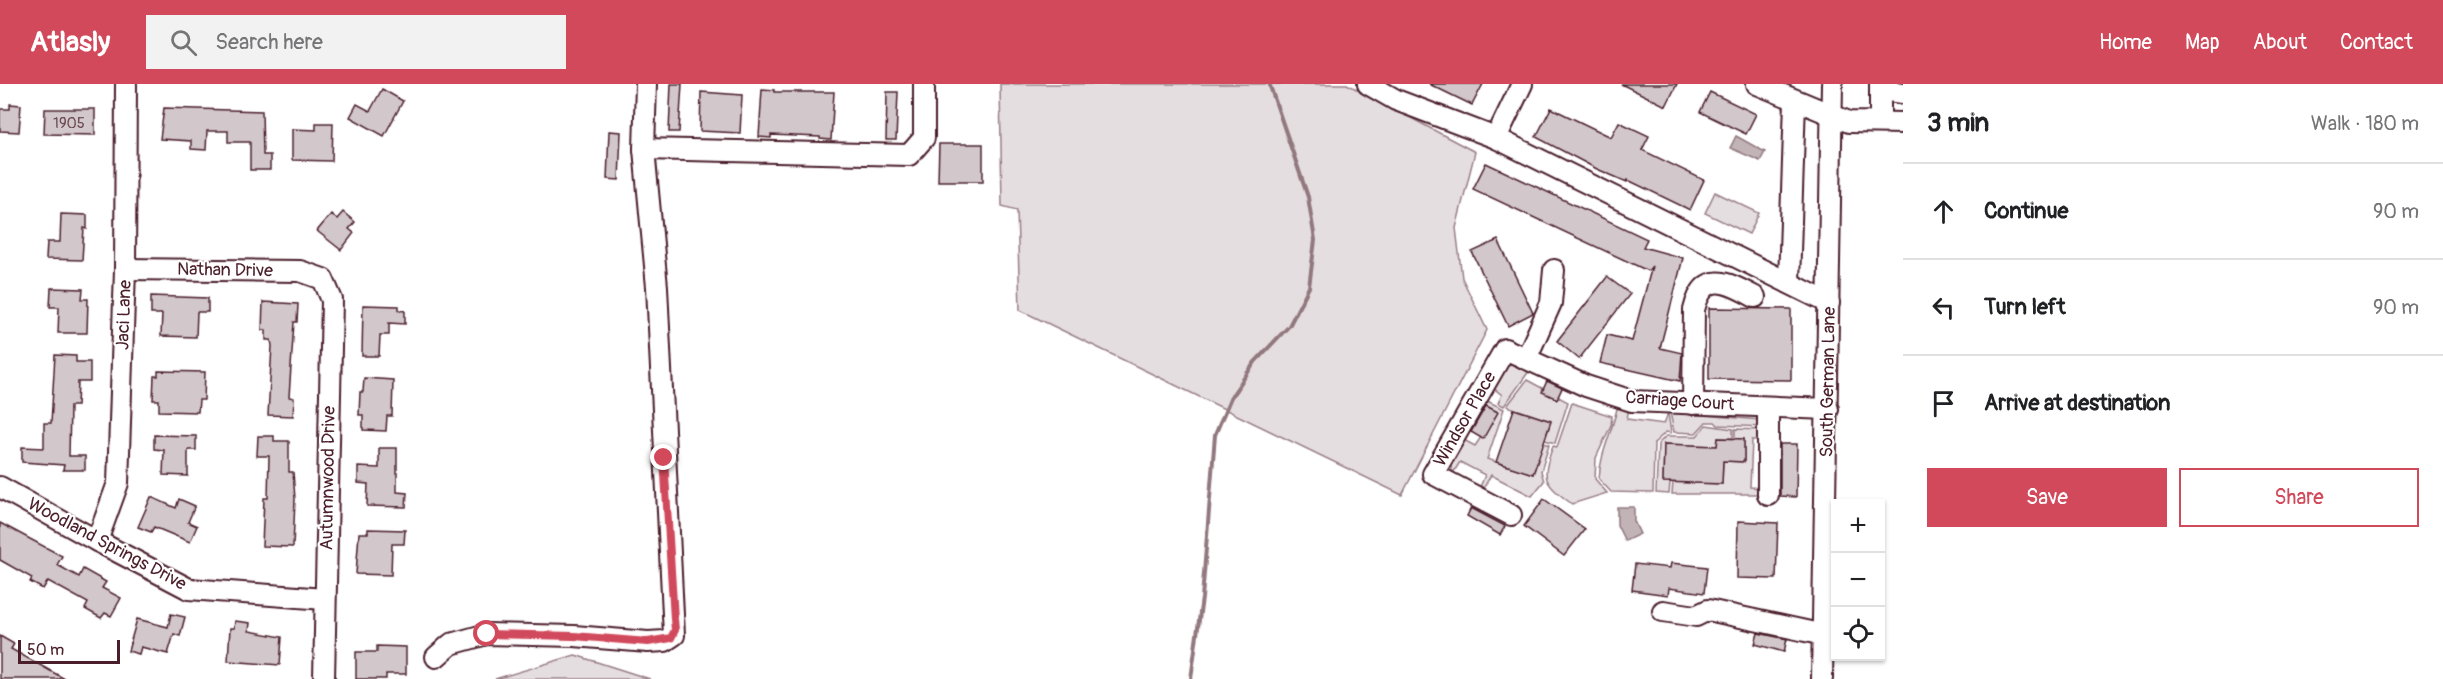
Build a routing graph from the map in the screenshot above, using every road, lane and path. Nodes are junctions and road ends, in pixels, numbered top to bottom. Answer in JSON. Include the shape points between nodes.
{"nodes":[{"id":1,"x":126,"y":84,"type":"edge"},
{"id":2,"x":646,"y":84,"type":"edge"},
{"id":3,"x":924,"y":84,"type":"edge"},
{"id":4,"x":1368,"y":84,"type":"edge"},
{"id":5,"x":1522,"y":84,"type":"edge"},
{"id":6,"x":1757,"y":84,"type":"edge"},
{"id":7,"x":1832,"y":84,"type":"edge"},
{"id":8,"x":1880,"y":87,"type":"edge"},
{"id":9,"x":1903,"y":93,"type":"edge"},
{"id":10,"x":1795,"y":100,"type":"junction"},
{"id":11,"x":1831,"y":116,"type":"junction"},
{"id":12,"x":1880,"y":122,"type":"junction"},
{"id":13,"x":1903,"y":123,"type":"edge"},
{"id":14,"x":1496,"y":138,"type":"junction"},
{"id":15,"x":644,"y":149,"type":"junction"},
{"id":16,"x":125,"y":269,"type":"junction"},
{"id":17,"x":1554,"y":270,"type":"dead end"},
{"id":18,"x":322,"y":279,"type":"joint"},
{"id":19,"x":1789,"y":282,"type":"junction"},
{"id":20,"x":1755,"y":297,"type":"dead end"},
{"id":21,"x":1829,"y":303,"type":"junction"},
{"id":22,"x":1505,"y":349,"type":"joint"},
{"id":23,"x":1526,"y":359,"type":"junction"},
{"id":24,"x":1693,"y":404,"type":"junction"},
{"id":25,"x":1768,"y":407,"type":"junction"},
{"id":26,"x":1828,"y":409,"type":"junction"},
{"id":27,"x":0,"y":487,"type":"edge"},
{"id":28,"x":1768,"y":495,"type":"dead end"},
{"id":29,"x":1511,"y":515,"type":"dead end"},
{"id":30,"x":97,"y":541,"type":"junction"},
{"id":31,"x":325,"y":599,"type":"junction"},
{"id":32,"x":1663,"y":611,"type":"dead end"},
{"id":33,"x":1824,"y":635,"type":"junction"},
{"id":34,"x":436,"y":657,"type":"dead end"},
{"id":35,"x":324,"y":679,"type":"edge"},
{"id":36,"x":1822,"y":679,"type":"edge"}],
"edges":[{"from":1,"to":16,"type":"street","name":"Jaci Lane"},
{"from":2,"to":15,"type":"street"},
{"from":3,"to":15,"type":"street","via":[[924,138],[909,155]]},
{"from":4,"to":14,"type":"street","via":[[1396,100]]},
{"from":5,"to":14,"type":"street"},
{"from":6,"to":10,"type":"street"},
{"from":7,"to":11,"type":"street","name":"South German Lane"},
{"from":8,"to":9,"type":"street"},
{"from":8,"to":12,"type":"street"},
{"from":10,"to":11,"type":"street"},
{"from":10,"to":19,"type":"street"},
{"from":11,"to":12,"type":"street","via":[[1849,122]]},
{"from":11,"to":21,"type":"street","name":"South German Lane"},
{"from":12,"to":13,"type":"street"},
{"from":14,"to":19,"type":"street"},
{"from":15,"to":34,"type":"street","via":[[657,287],[674,635],[665,641],[648,642],[487,634],[451,644]]},
{"from":16,"to":18,"type":"street","name":"Nathan Drive","via":[[300,271]]},
{"from":16,"to":30,"type":"street","name":"Jaci Lane","via":[[118,483]]},
{"from":17,"to":23,"type":"street","via":[[1551,303]]},
{"from":18,"to":31,"type":"street","name":"Autumnwood Drive","via":[[332,300]]},
{"from":19,"to":21,"type":"street"},
{"from":20,"to":24,"type":"street","via":[[1731,284],[1715,282],[1705,285],[1697,297]]},
{"from":21,"to":26,"type":"street","name":"South German Lane"},
{"from":22,"to":23,"type":"street","name":"Carriage Court"},
{"from":22,"to":29,"type":"street","name":"Windsor Place","via":[[1433,474]]},
{"from":23,"to":24,"type":"street","name":"Carriage Court","via":[[1632,401]]},
{"from":24,"to":25,"type":"street","name":"Carriage Court"},
{"from":25,"to":26,"type":"street","name":"Carriage Court"},
{"from":25,"to":28,"type":"street"},
{"from":26,"to":33,"type":"street","name":"South German Lane"},
{"from":27,"to":30,"type":"street","name":"Woodland Springs Drive"},
{"from":30,"to":31,"type":"street","name":"Woodland Springs Drive","via":[[189,589]]},
{"from":31,"to":35,"type":"street","name":"Autumnwood Drive"},
{"from":32,"to":33,"type":"street","via":[[1696,616],[1708,610]]},
{"from":33,"to":36,"type":"street","name":"South German Lane"}]}
